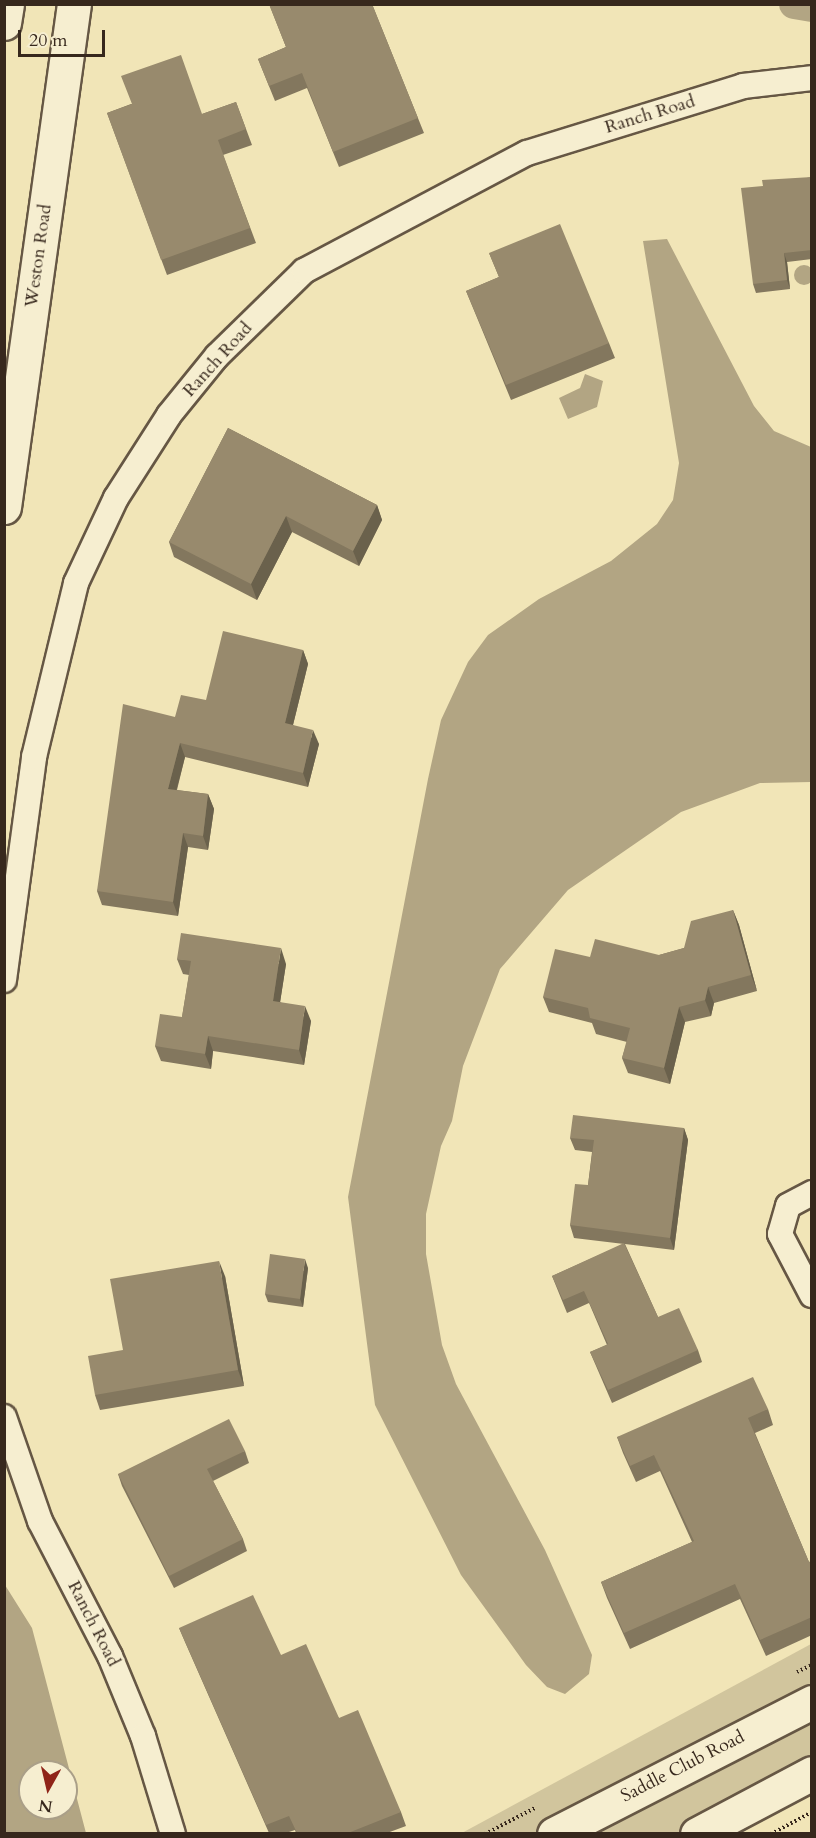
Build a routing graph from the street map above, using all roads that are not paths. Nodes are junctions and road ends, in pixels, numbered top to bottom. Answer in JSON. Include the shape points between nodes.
{"nodes":[{"id":1,"x":7,"y":4,"type":"edge"},
{"id":2,"x":74,"y":4,"type":"edge"},
{"id":3,"x":4,"y":23,"type":"edge"},
{"id":4,"x":812,"y":78,"type":"edge"},
{"id":5,"x":4,"y":507,"type":"edge"},
{"id":6,"x":4,"y":980,"type":"edge"},
{"id":7,"x":812,"y":1193,"type":"edge"},
{"id":8,"x":812,"y":1295,"type":"edge"},
{"id":9,"x":4,"y":1417,"type":"edge"},
{"id":10,"x":812,"y":1702,"type":"edge"},
{"id":11,"x":812,"y":1773,"type":"edge"},
{"id":12,"x":173,"y":1833,"type":"edge"},
{"id":13,"x":554,"y":1833,"type":"edge"},
{"id":14,"x":697,"y":1833,"type":"edge"}],
"edges":[{"from":1,"to":3,"type":"main road"},
{"from":2,"to":5,"type":"main road","name":"Weston Road"},
{"from":4,"to":6,"type":"street","name":"Ranch Road","via":[[743,86],[527,153],[304,271],[217,356],[169,415],[116,498],[76,583],[34,757]]},
{"from":7,"to":8,"type":"street","via":[[788,1206],[780,1234]]},
{"from":9,"to":12,"type":"street","name":"Ranch Road","via":[[40,1521],[110,1656],[143,1736]]},
{"from":10,"to":13,"type":"main road","name":"Saddle Club Road"},
{"from":11,"to":14,"type":"main road"}]}
